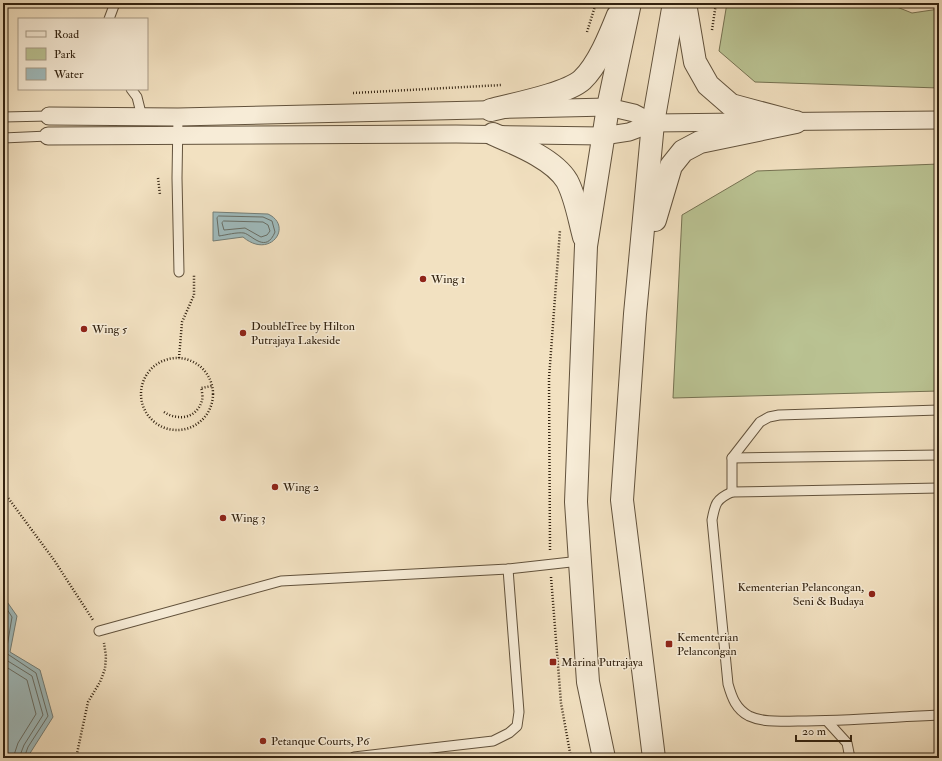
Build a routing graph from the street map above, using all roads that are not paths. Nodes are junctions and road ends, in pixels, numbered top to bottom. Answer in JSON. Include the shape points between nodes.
{"nodes":[{"id":1,"x":115,"y":3,"type":"edge"},
{"id":2,"x":622,"y":3,"type":"edge"},
{"id":3,"x":630,"y":3,"type":"edge"},
{"id":4,"x":674,"y":3,"type":"edge"},
{"id":5,"x":685,"y":3,"type":"edge"},
{"id":6,"x":109,"y":18,"type":"edge"},
{"id":7,"x":133,"y":90,"type":"edge"},
{"id":8,"x":608,"y":107,"type":"junction"},
{"id":9,"x":491,"y":110,"type":"junction"},
{"id":10,"x":49,"y":116,"type":"joint"},
{"id":11,"x":178,"y":116,"type":"junction"},
{"id":12,"x":3,"y":117,"type":"edge"},
{"id":13,"x":142,"y":117,"type":"junction"},
{"id":14,"x":939,"y":120,"type":"edge"},
{"id":15,"x":796,"y":122,"type":"junction"},
{"id":16,"x":653,"y":123,"type":"junction"},
{"id":17,"x":493,"y":134,"type":"junction"},
{"id":18,"x":48,"y":136,"type":"joint"},
{"id":19,"x":177,"y":136,"type":"junction"},
{"id":20,"x":603,"y":136,"type":"junction"},
{"id":21,"x":3,"y":138,"type":"edge"},
{"id":22,"x":586,"y":246,"type":"junction"},
{"id":23,"x":179,"y":272,"type":"dead end"},
{"id":24,"x":635,"y":314,"type":"junction"},
{"id":25,"x":939,"y":410,"type":"edge"},
{"id":26,"x":939,"y":454,"type":"edge"},
{"id":27,"x":732,"y":458,"type":"junction"},
{"id":28,"x":939,"y":488,"type":"edge"},
{"id":29,"x":732,"y":492,"type":"junction"},
{"id":30,"x":580,"y":561,"type":"junction"},
{"id":31,"x":508,"y":569,"type":"junction"},
{"id":32,"x":99,"y":631,"type":"road end"},
{"id":33,"x":939,"y":715,"type":"edge"},
{"id":34,"x":827,"y":721,"type":"junction"},
{"id":35,"x":654,"y":754,"type":"edge"},
{"id":36,"x":354,"y":757,"type":"dead end"},
{"id":37,"x":604,"y":758,"type":"edge"},
{"id":38,"x":850,"y":758,"type":"edge"}],
"edges":[{"from":1,"to":6,"type":"lane"},
{"from":2,"to":9,"type":"street","via":[[601,52],[583,79],[574,86]]},
{"from":3,"to":8,"type":"street"},
{"from":4,"to":16,"type":"street"},
{"from":5,"to":15,"type":"street","via":[[695,62],[708,85],[731,105]]},
{"from":7,"to":13,"type":"lane"},
{"from":8,"to":9,"type":"street"},
{"from":8,"to":16,"type":"street","via":[[634,112]]},
{"from":8,"to":20,"type":"street"},
{"from":9,"to":11,"type":"street"},
{"from":10,"to":12,"type":"lane"},
{"from":10,"to":13,"type":"street"},
{"from":11,"to":13,"type":"street"},
{"from":11,"to":19,"type":"lane"},
{"from":14,"to":15,"type":"street"},
{"from":15,"to":16,"type":"street"},
{"from":15,"to":24,"type":"street","via":[[700,142],[684,151],[671,166],[662,192]]},
{"from":16,"to":20,"type":"street","via":[[629,132]]},
{"from":16,"to":24,"type":"street"},
{"from":17,"to":19,"type":"street"},
{"from":17,"to":20,"type":"street"},
{"from":17,"to":22,"type":"street","via":[[549,163],[566,180],[576,206]]},
{"from":18,"to":19,"type":"street"},
{"from":18,"to":21,"type":"lane"},
{"from":19,"to":23,"type":"lane"},
{"from":20,"to":22,"type":"street"},
{"from":22,"to":30,"type":"street","via":[[576,502]]},
{"from":24,"to":35,"type":"street","via":[[622,500]]},
{"from":25,"to":27,"type":"lane","via":[[769,417],[760,422]]},
{"from":26,"to":27,"type":"lane"},
{"from":27,"to":29,"type":"lane"},
{"from":28,"to":29,"type":"lane"},
{"from":29,"to":34,"type":"lane","via":[[720,497],[714,506],[712,520],[728,684],[732,698],[738,708],[762,720]]},
{"from":30,"to":31,"type":"lane"},
{"from":30,"to":37,"type":"street","via":[[588,682]]},
{"from":31,"to":32,"type":"lane","via":[[281,581]]},
{"from":31,"to":36,"type":"lane","via":[[519,712],[517,726],[509,734],[493,741]]},
{"from":33,"to":34,"type":"lane"},
{"from":34,"to":38,"type":"lane","via":[[847,743]]}]}
